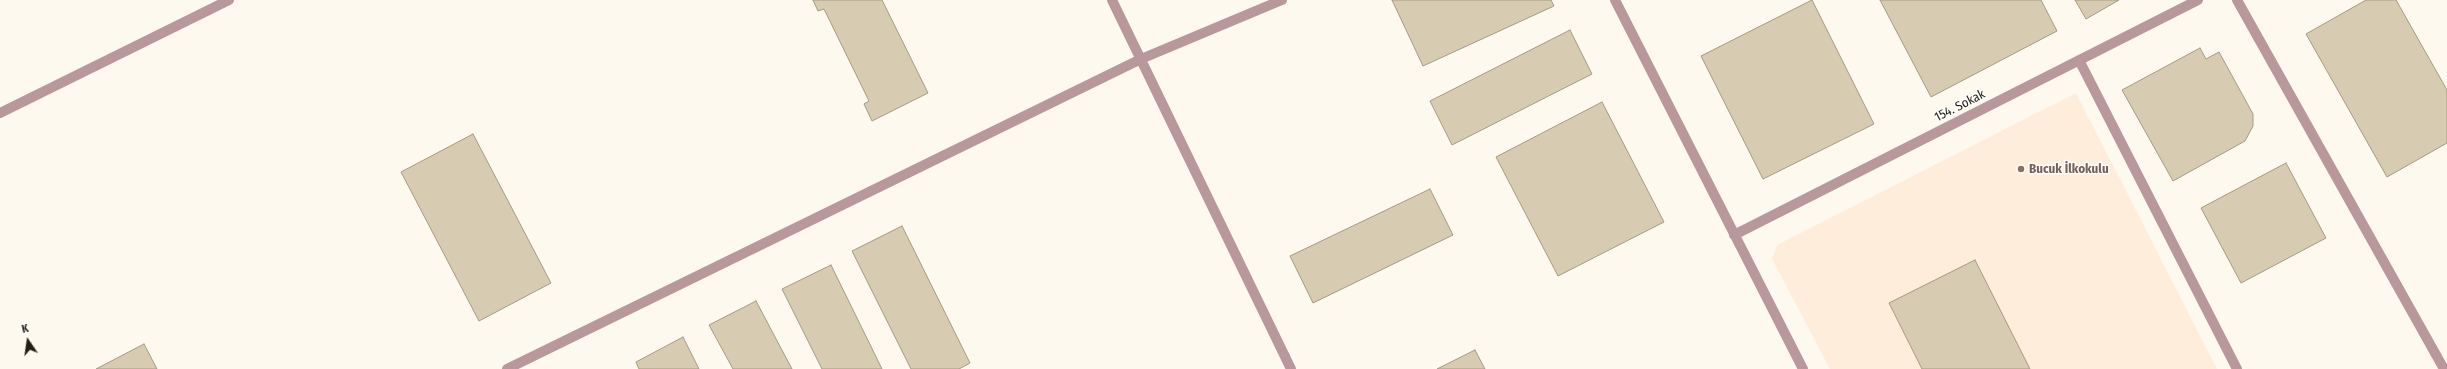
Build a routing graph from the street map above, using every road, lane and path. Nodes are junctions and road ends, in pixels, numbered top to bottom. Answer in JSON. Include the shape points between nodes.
{"nodes":[{"id":1,"x":229,"y":0,"type":"edge"},
{"id":2,"x":1112,"y":0,"type":"edge"},
{"id":3,"x":1282,"y":0,"type":"edge"},
{"id":4,"x":1615,"y":0,"type":"edge"},
{"id":5,"x":2198,"y":0,"type":"edge"},
{"id":6,"x":2237,"y":0,"type":"edge"},
{"id":7,"x":1141,"y":58,"type":"junction"},
{"id":8,"x":2080,"y":60,"type":"junction"},
{"id":9,"x":0,"y":113,"type":"edge"},
{"id":10,"x":1734,"y":235,"type":"junction"},
{"id":11,"x":507,"y":369,"type":"edge"},
{"id":12,"x":1291,"y":369,"type":"edge"},
{"id":13,"x":1803,"y":369,"type":"edge"},
{"id":14,"x":2237,"y":369,"type":"edge"},
{"id":15,"x":2444,"y":369,"type":"edge"}],
"edges":[{"from":1,"to":9,"type":"street"},
{"from":2,"to":7,"type":"street"},
{"from":3,"to":7,"type":"street"},
{"from":4,"to":10,"type":"street"},
{"from":5,"to":8,"type":"street","name":"154. Sokak"},
{"from":6,"to":15,"type":"street"},
{"from":7,"to":11,"type":"street"},
{"from":7,"to":12,"type":"street"},
{"from":8,"to":10,"type":"street","name":"154. Sokak"},
{"from":8,"to":14,"type":"street"},
{"from":10,"to":13,"type":"street"}]}
